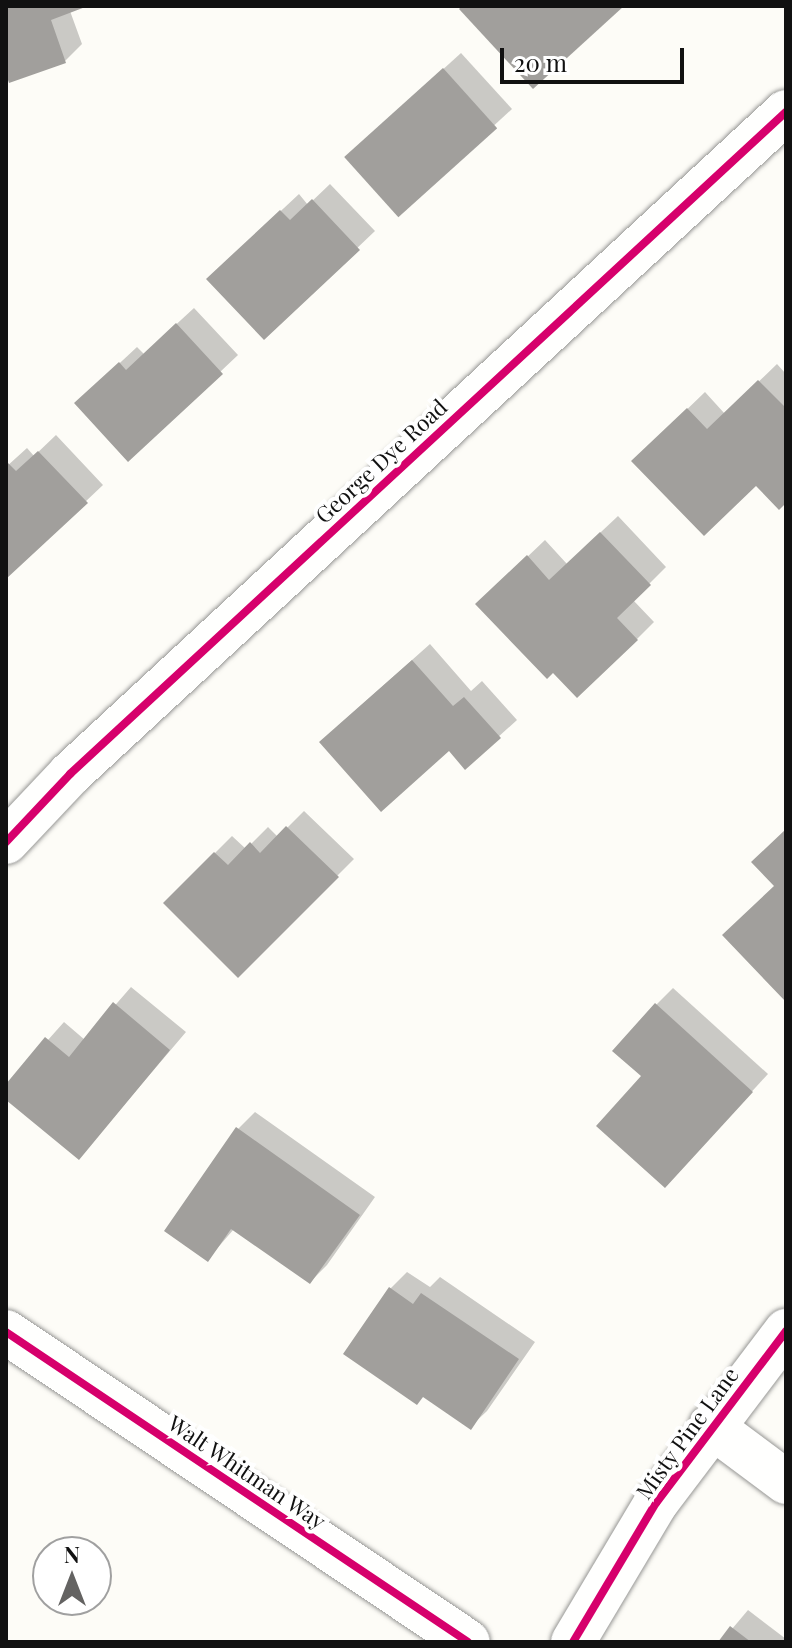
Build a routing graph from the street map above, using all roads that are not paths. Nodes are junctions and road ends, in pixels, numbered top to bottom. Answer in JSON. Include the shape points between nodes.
{"nodes":[{"id":1,"x":786,"y":112,"type":"edge"},
{"id":2,"x":6,"y":842,"type":"edge"},
{"id":3,"x":786,"y":1331,"type":"edge"},
{"id":4,"x":6,"y":1332,"type":"edge"},
{"id":5,"x":711,"y":1426,"type":"junction"},
{"id":6,"x":786,"y":1482,"type":"edge"},
{"id":7,"x":468,"y":1642,"type":"edge"},
{"id":8,"x":573,"y":1642,"type":"edge"}],
"edges":[{"from":1,"to":2,"type":"street","name":"George Dye Road","via":[[70,774]]},
{"from":3,"to":5,"type":"street","name":"Misty Pine Lane"},
{"from":4,"to":7,"type":"street","name":"Walt Whitman Way"},
{"from":5,"to":6,"type":"street"},
{"from":5,"to":8,"type":"street","name":"Misty Pine Lane","via":[[656,1503]]}]}
